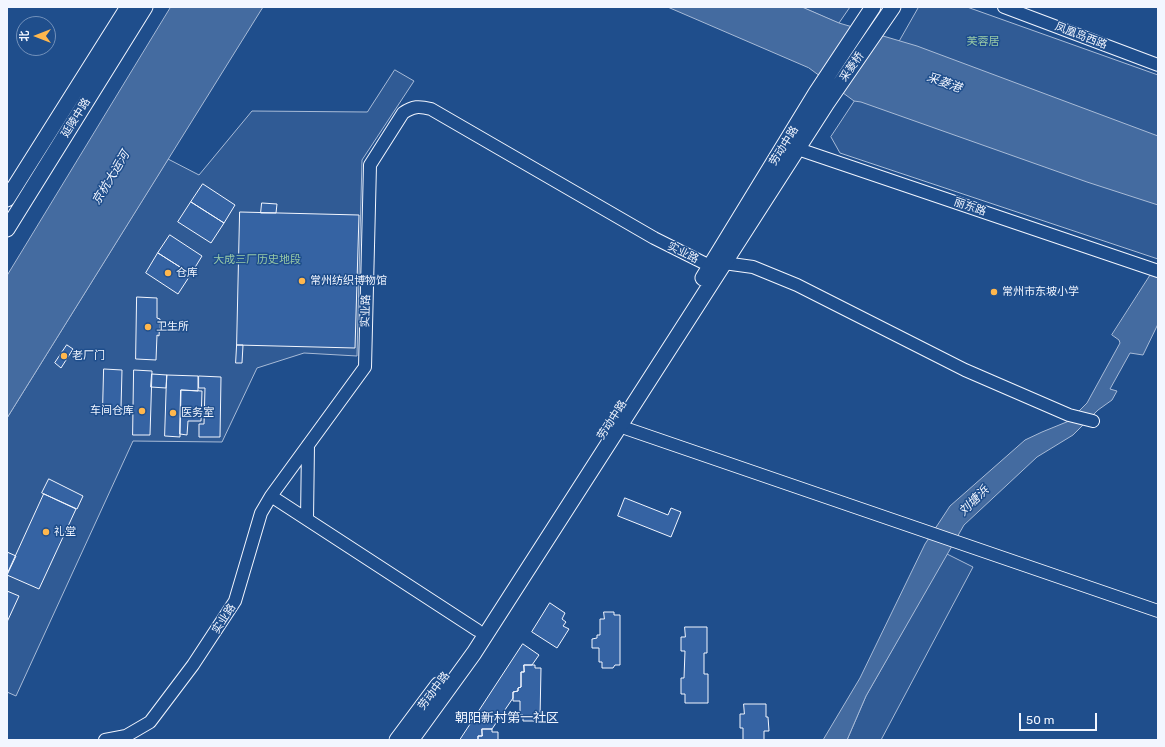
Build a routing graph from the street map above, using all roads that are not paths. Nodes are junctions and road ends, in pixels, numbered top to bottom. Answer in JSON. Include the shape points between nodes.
{"nodes":[{"id":1,"x":128,"y":7,"type":"edge"},
{"id":2,"x":145,"y":7,"type":"edge"},
{"id":3,"x":873,"y":7,"type":"edge"},
{"id":4,"x":893,"y":7,"type":"edge"},
{"id":5,"x":1004,"y":7,"type":"edge"},
{"id":6,"x":1158,"y":65,"type":"edge"},
{"id":7,"x":822,"y":98,"type":"junction"},
{"id":8,"x":798,"y":149,"type":"junction"},
{"id":9,"x":7,"y":199,"type":"edge"},
{"id":10,"x":7,"y":229,"type":"edge"},
{"id":11,"x":717,"y":265,"type":"junction"},
{"id":12,"x":1158,"y":272,"type":"edge"},
{"id":13,"x":1093,"y":421,"type":"dead end"},
{"id":14,"x":619,"y":426,"type":"junction"},
{"id":15,"x":308,"y":445,"type":"junction"},
{"id":16,"x":271,"y":496,"type":"junction"},
{"id":17,"x":307,"y":520,"type":"junction"},
{"id":18,"x":1158,"y":611,"type":"edge"},
{"id":19,"x":477,"y":630,"type":"junction"},
{"id":20,"x":105,"y":740,"type":"edge"},
{"id":21,"x":397,"y":740,"type":"edge"},
{"id":22,"x":410,"y":740,"type":"edge"}],
"edges":[{"from":1,"to":9,"type":"main road","name":"延陵中路"},
{"from":2,"to":10,"type":"main road","name":"延陵中路"},
{"from":3,"to":7,"type":"main road","name":"采菱桥"},
{"from":4,"to":7,"type":"main road","name":"采菱桥","via":[[877,31]]},
{"from":5,"to":6,"type":"street","name":"凤凰岛西路"},
{"from":7,"to":8,"type":"main road","name":"劳动中路"},
{"from":7,"to":11,"type":"main road","name":"劳动中路"},
{"from":8,"to":11,"type":"main road","name":"劳动中路"},
{"from":8,"to":12,"type":"street","name":"丽东路"},
{"from":11,"to":13,"type":"street","name":"实业路","via":[[753,267],[796,285],[965,370],[1069,415]]},
{"from":11,"to":14,"type":"main road","name":"劳动中路"},
{"from":11,"to":15,"type":"street","name":"实业路","via":[[654,238],[431,109],[410,108],[402,113],[370,165],[365,367]]},
{"from":11,"to":19,"type":"main road","name":"劳动中路"},
{"from":14,"to":18,"type":"street"},
{"from":14,"to":22,"type":"main road","name":"劳动中路","via":[[474,653]]},
{"from":15,"to":16,"type":"street","name":"实业路"},
{"from":15,"to":17,"type":"street"},
{"from":16,"to":17,"type":"street"},
{"from":16,"to":20,"type":"street","name":"实业路","via":[[261,513],[235,601],[193,665],[150,722],[126,736]]},
{"from":17,"to":19,"type":"street"},
{"from":19,"to":21,"type":"main road","name":"劳动中路"}]}
